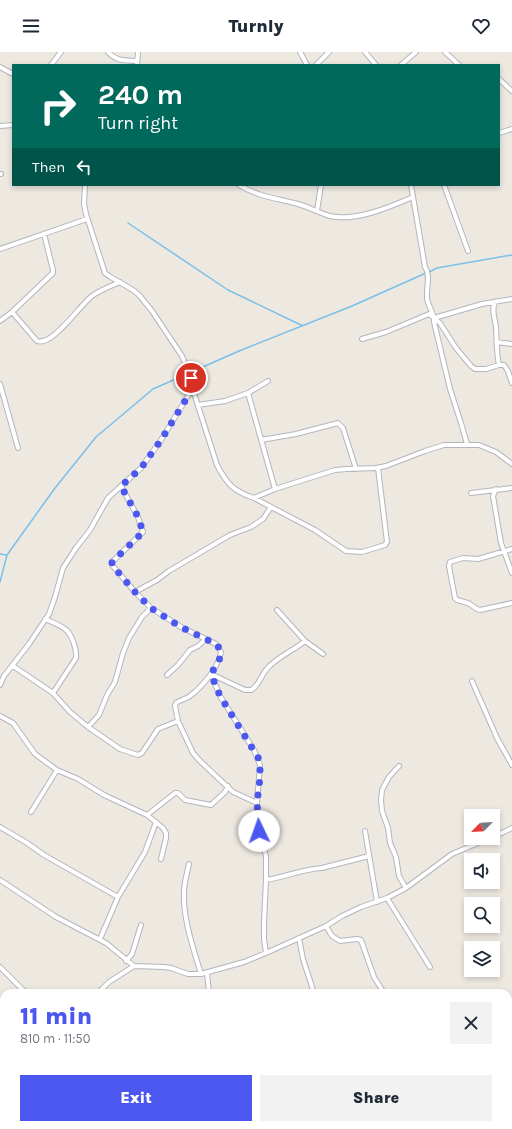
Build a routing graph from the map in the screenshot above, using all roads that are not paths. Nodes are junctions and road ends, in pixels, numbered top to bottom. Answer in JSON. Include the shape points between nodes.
{"nodes":[{"id":1,"x":61,"y":52,"type":"edge"},
{"id":2,"x":108,"y":52,"type":"edge"},
{"id":3,"x":138,"y":52,"type":"edge"},
{"id":4,"x":300,"y":52,"type":"edge"},
{"id":5,"x":329,"y":52,"type":"edge"},
{"id":6,"x":365,"y":52,"type":"edge"},
{"id":7,"x":416,"y":52,"type":"edge"},
{"id":8,"x":445,"y":52,"type":"edge"},
{"id":9,"x":137,"y":63,"type":"edge"},
{"id":10,"x":52,"y":64,"type":"edge"},
{"id":11,"x":306,"y":64,"type":"edge"},
{"id":12,"x":317,"y":64,"type":"edge"},
{"id":13,"x":375,"y":64,"type":"edge"},
{"id":14,"x":402,"y":64,"type":"edge"},
{"id":15,"x":458,"y":64,"type":"edge"},
{"id":16,"x":0,"y":67,"type":"edge"},
{"id":17,"x":12,"y":73,"type":"edge"},
{"id":18,"x":500,"y":80,"type":"edge"},
{"id":19,"x":511,"y":89,"type":"edge"},
{"id":20,"x":12,"y":125,"type":"edge"},
{"id":21,"x":0,"y":126,"type":"edge"},
{"id":22,"x":512,"y":129,"type":"edge"},
{"id":23,"x":500,"y":133,"type":"edge"},
{"id":24,"x":85,"y":186,"type":"edge"},
{"id":25,"x":242,"y":186,"type":"edge"},
{"id":26,"x":321,"y":186,"type":"edge"},
{"id":27,"x":411,"y":186,"type":"edge"},
{"id":28,"x":444,"y":186,"type":"edge"},
{"id":29,"x":413,"y":197,"type":"junction"},
{"id":30,"x":318,"y":211,"type":"junction"},
{"id":31,"x":87,"y":219,"type":"junction"},
{"id":32,"x":44,"y":234,"type":"junction"},
{"id":33,"x":0,"y":248,"type":"edge"},
{"id":34,"x":468,"y":251,"type":"dead end"},
{"id":35,"x":120,"y":282,"type":"junction"},
{"id":36,"x":512,"y":299,"type":"edge"},
{"id":37,"x":495,"y":302,"type":"junction"},
{"id":38,"x":12,"y":312,"type":"junction"},
{"id":39,"x":434,"y":318,"type":"junction"},
{"id":40,"x":0,"y":321,"type":"edge"},
{"id":41,"x":362,"y":339,"type":"dead end"},
{"id":42,"x":496,"y":342,"type":"junction"},
{"id":43,"x":512,"y":344,"type":"edge"},
{"id":44,"x":499,"y":365,"type":"junction"},
{"id":45,"x":268,"y":381,"type":"dead end"},
{"id":46,"x":512,"y":382,"type":"edge"},
{"id":47,"x":0,"y":384,"type":"edge"},
{"id":48,"x":191,"y":387,"type":"junction"},
{"id":49,"x":248,"y":393,"type":"junction"},
{"id":50,"x":198,"y":405,"type":"junction"},
{"id":51,"x":261,"y":440,"type":"junction"},
{"id":52,"x":467,"y":444,"type":"junction"},
{"id":53,"x":18,"y":448,"type":"dead end"},
{"id":54,"x":512,"y":464,"type":"edge"},
{"id":55,"x":378,"y":468,"type":"junction"},
{"id":56,"x":356,"y":469,"type":"junction"},
{"id":57,"x":121,"y":486,"type":"junction"},
{"id":58,"x":512,"y":488,"type":"edge"},
{"id":59,"x":275,"y":489,"type":"junction"},
{"id":60,"x":496,"y":489,"type":"junction"},
{"id":61,"x":471,"y":493,"type":"dead end"},
{"id":62,"x":254,"y":498,"type":"junction"},
{"id":63,"x":271,"y":507,"type":"junction"},
{"id":64,"x":512,"y":548,"type":"edge"},
{"id":65,"x":504,"y":550,"type":"junction"},
{"id":66,"x":512,"y":573,"type":"edge"},
{"id":67,"x":135,"y":592,"type":"junction"},
{"id":68,"x":512,"y":603,"type":"edge"},
{"id":69,"x":151,"y":608,"type":"junction"},
{"id":70,"x":277,"y":610,"type":"dead end"},
{"id":71,"x":45,"y":619,"type":"junction"},
{"id":72,"x":206,"y":639,"type":"junction"},
{"id":73,"x":305,"y":641,"type":"junction"},
{"id":74,"x":323,"y":654,"type":"dead end"},
{"id":75,"x":13,"y":666,"type":"junction"},
{"id":76,"x":211,"y":674,"type":"junction"},
{"id":77,"x":167,"y":675,"type":"dead end"},
{"id":78,"x":472,"y":681,"type":"dead end"},
{"id":79,"x":0,"y":685,"type":"edge"},
{"id":80,"x":53,"y":693,"type":"junction"},
{"id":81,"x":0,"y":716,"type":"edge"},
{"id":82,"x":178,"y":720,"type":"junction"},
{"id":83,"x":88,"y":727,"type":"junction"},
{"id":84,"x":399,"y":766,"type":"dead end"},
{"id":85,"x":512,"y":766,"type":"edge"},
{"id":86,"x":57,"y":770,"type":"junction"},
{"id":87,"x":228,"y":786,"type":"junction"},
{"id":88,"x":257,"y":803,"type":"junction"},
{"id":89,"x":31,"y":812,"type":"dead end"},
{"id":90,"x":147,"y":815,"type":"junction"},
{"id":91,"x":156,"y":822,"type":"junction"},
{"id":92,"x":0,"y":827,"type":"edge"},
{"id":93,"x":512,"y":828,"type":"edge"},
{"id":94,"x":365,"y":831,"type":"dead end"},
{"id":95,"x":500,"y":834,"type":"edge"},
{"id":96,"x":473,"y":845,"type":"edge"},
{"id":97,"x":369,"y":856,"type":"junction"},
{"id":98,"x":161,"y":859,"type":"dead end"},
{"id":99,"x":189,"y":864,"type":"dead end"},
{"id":100,"x":0,"y":880,"type":"edge"},
{"id":101,"x":266,"y":880,"type":"junction"},
{"id":102,"x":406,"y":888,"type":"junction"},
{"id":103,"x":118,"y":897,"type":"junction"},
{"id":104,"x":387,"y":898,"type":"junction"},
{"id":105,"x":377,"y":902,"type":"junction"},
{"id":106,"x":141,"y":925,"type":"dead end"},
{"id":107,"x":326,"y":926,"type":"junction"},
{"id":108,"x":299,"y":938,"type":"junction"},
{"id":109,"x":100,"y":939,"type":"junction"},
{"id":110,"x":266,"y":953,"type":"junction"},
{"id":111,"x":126,"y":961,"type":"junction"},
{"id":112,"x":134,"y":966,"type":"junction"},
{"id":113,"x":0,"y":967,"type":"edge"},
{"id":114,"x":430,"y":967,"type":"dead end"},
{"id":115,"x":207,"y":973,"type":"junction"},
{"id":116,"x":201,"y":974,"type":"junction"},
{"id":117,"x":22,"y":989,"type":"edge"},
{"id":118,"x":102,"y":989,"type":"edge"},
{"id":119,"x":209,"y":989,"type":"edge"},
{"id":120,"x":313,"y":989,"type":"edge"},
{"id":121,"x":382,"y":989,"type":"edge"}],
"edges":[{"from":1,"to":10,"type":"street"},
{"from":2,"to":9,"type":"street","via":[[114,58]]},
{"from":3,"to":9,"type":"street"},
{"from":4,"to":11,"type":"street"},
{"from":5,"to":12,"type":"street"},
{"from":6,"to":13,"type":"street"},
{"from":7,"to":14,"type":"street"},
{"from":8,"to":15,"type":"street"},
{"from":16,"to":17,"type":"street"},
{"from":18,"to":19,"type":"street"},
{"from":20,"to":21,"type":"street"},
{"from":22,"to":23,"type":"street"},
{"from":24,"to":31,"type":"street","via":[[84,204]]},
{"from":25,"to":30,"type":"street","via":[[252,192]]},
{"from":26,"to":30,"type":"street"},
{"from":27,"to":29,"type":"street"},
{"from":28,"to":34,"type":"street"},
{"from":29,"to":30,"type":"street","via":[[356,216],[330,216]]},
{"from":29,"to":39,"type":"street","via":[[428,276],[427,299]]},
{"from":31,"to":32,"type":"street"},
{"from":31,"to":35,"type":"street","via":[[105,273]]},
{"from":32,"to":33,"type":"street"},
{"from":32,"to":38,"type":"street","via":[[53,273]]},
{"from":35,"to":38,"type":"street","via":[[92,296],[44,342],[37,341]]},
{"from":35,"to":48,"type":"street","via":[[139,295],[173,341],[188,370]]},
{"from":36,"to":37,"type":"street"},
{"from":37,"to":39,"type":"street"},
{"from":37,"to":42,"type":"street","via":[[493,306]]},
{"from":38,"to":40,"type":"street"},
{"from":39,"to":41,"type":"street","via":[[429,314]]},
{"from":39,"to":44,"type":"street","via":[[475,369]]},
{"from":39,"to":52,"type":"street","via":[[450,389]]},
{"from":42,"to":43,"type":"street"},
{"from":42,"to":44,"type":"street"},
{"from":44,"to":46,"type":"street","via":[[506,367]]},
{"from":45,"to":49,"type":"street"},
{"from":47,"to":53,"type":"street"},
{"from":48,"to":50,"type":"street"},
{"from":48,"to":57,"type":"street","via":[[161,440],[141,468]]},
{"from":49,"to":50,"type":"street","via":[[225,401]]},
{"from":49,"to":51,"type":"street"},
{"from":50,"to":62,"type":"street","via":[[221,473],[234,490]]},
{"from":51,"to":56,"type":"street","via":[[338,423],[343,428]]},
{"from":51,"to":59,"type":"street"},
{"from":52,"to":54,"type":"street","via":[[486,447]]},
{"from":52,"to":55,"type":"street","via":[[436,447]]},
{"from":55,"to":56,"type":"street"},
{"from":55,"to":63,"type":"street","via":[[387,542],[385,545],[362,552],[346,551],[315,530]]},
{"from":56,"to":59,"type":"street","via":[[335,470]]},
{"from":57,"to":67,"type":"street","via":[[143,532],[112,562],[112,565]]},
{"from":57,"to":71,"type":"street","via":[[104,504],[95,522],[63,568],[54,601]]},
{"from":58,"to":60,"type":"street"},
{"from":59,"to":62,"type":"street"},
{"from":60,"to":61,"type":"street"},
{"from":60,"to":65,"type":"street","via":[[493,496]]},
{"from":62,"to":63,"type":"street"},
{"from":63,"to":67,"type":"street","via":[[263,519],[251,527],[230,535]]},
{"from":64,"to":65,"type":"street"},
{"from":65,"to":66,"type":"street"},
{"from":65,"to":68,"type":"street","via":[[478,559],[464,558],[450,562],[449,566],[456,600],[480,610]]},
{"from":67,"to":69,"type":"street"},
{"from":69,"to":72,"type":"street"},
{"from":69,"to":83,"type":"street","via":[[142,616],[129,638],[122,653],[115,682],[100,715]]},
{"from":70,"to":73,"type":"street"},
{"from":71,"to":75,"type":"street"},
{"from":71,"to":80,"type":"street","via":[[66,629],[77,654]]},
{"from":72,"to":76,"type":"street","via":[[216,644],[221,652]]},
{"from":72,"to":77,"type":"street","via":[[190,650]]},
{"from":73,"to":74,"type":"street"},
{"from":73,"to":76,"type":"street","via":[[266,669],[256,687],[251,690],[245,690]]},
{"from":75,"to":79,"type":"street"},
{"from":75,"to":80,"type":"street"},
{"from":76,"to":82,"type":"street","via":[[200,687],[176,703]]},
{"from":76,"to":88,"type":"street","via":[[220,696],[259,759]]},
{"from":78,"to":85,"type":"street"},
{"from":80,"to":83,"type":"street"},
{"from":81,"to":86,"type":"street","via":[[13,723],[35,754]]},
{"from":82,"to":83,"type":"street","via":[[158,729],[138,755],[120,749]]},
{"from":82,"to":87,"type":"street","via":[[193,753]]},
{"from":84,"to":102,"type":"street","via":[[382,790],[381,800],[390,843]]},
{"from":86,"to":89,"type":"street"},
{"from":86,"to":90,"type":"street"},
{"from":87,"to":88,"type":"street","via":[[237,794]]},
{"from":87,"to":90,"type":"street","via":[[211,804],[185,800],[175,793]]},
{"from":88,"to":101,"type":"street","via":[[259,831],[266,856]]},
{"from":90,"to":91,"type":"street"},
{"from":91,"to":98,"type":"street","via":[[166,833]]},
{"from":91,"to":103,"type":"street","via":[[145,852]]},
{"from":92,"to":103,"type":"street"},
{"from":93,"to":95,"type":"street"},
{"from":94,"to":97,"type":"street"},
{"from":96,"to":102,"type":"street","via":[[452,854]]},
{"from":97,"to":101,"type":"street"},
{"from":97,"to":105,"type":"street"},
{"from":99,"to":116,"type":"street","via":[[184,904]]},
{"from":100,"to":109,"type":"street","via":[[56,917]]},
{"from":101,"to":110,"type":"street"},
{"from":102,"to":104,"type":"street"},
{"from":103,"to":109,"type":"street"},
{"from":104,"to":105,"type":"street"},
{"from":104,"to":114,"type":"street"},
{"from":105,"to":107,"type":"street","via":[[361,907]]},
{"from":106,"to":111,"type":"street","via":[[132,954]]},
{"from":107,"to":108,"type":"street"},
{"from":107,"to":121,"type":"street","via":[[332,936],[340,941],[361,940],[374,977]]},
{"from":108,"to":110,"type":"street"},
{"from":108,"to":120,"type":"street"},
{"from":109,"to":111,"type":"street"},
{"from":110,"to":115,"type":"street"},
{"from":111,"to":112,"type":"street"},
{"from":112,"to":116,"type":"street","via":[[164,967],[188,974]]},
{"from":112,"to":118,"type":"street"},
{"from":113,"to":117,"type":"street"},
{"from":115,"to":116,"type":"street"},
{"from":115,"to":119,"type":"street"}]}
